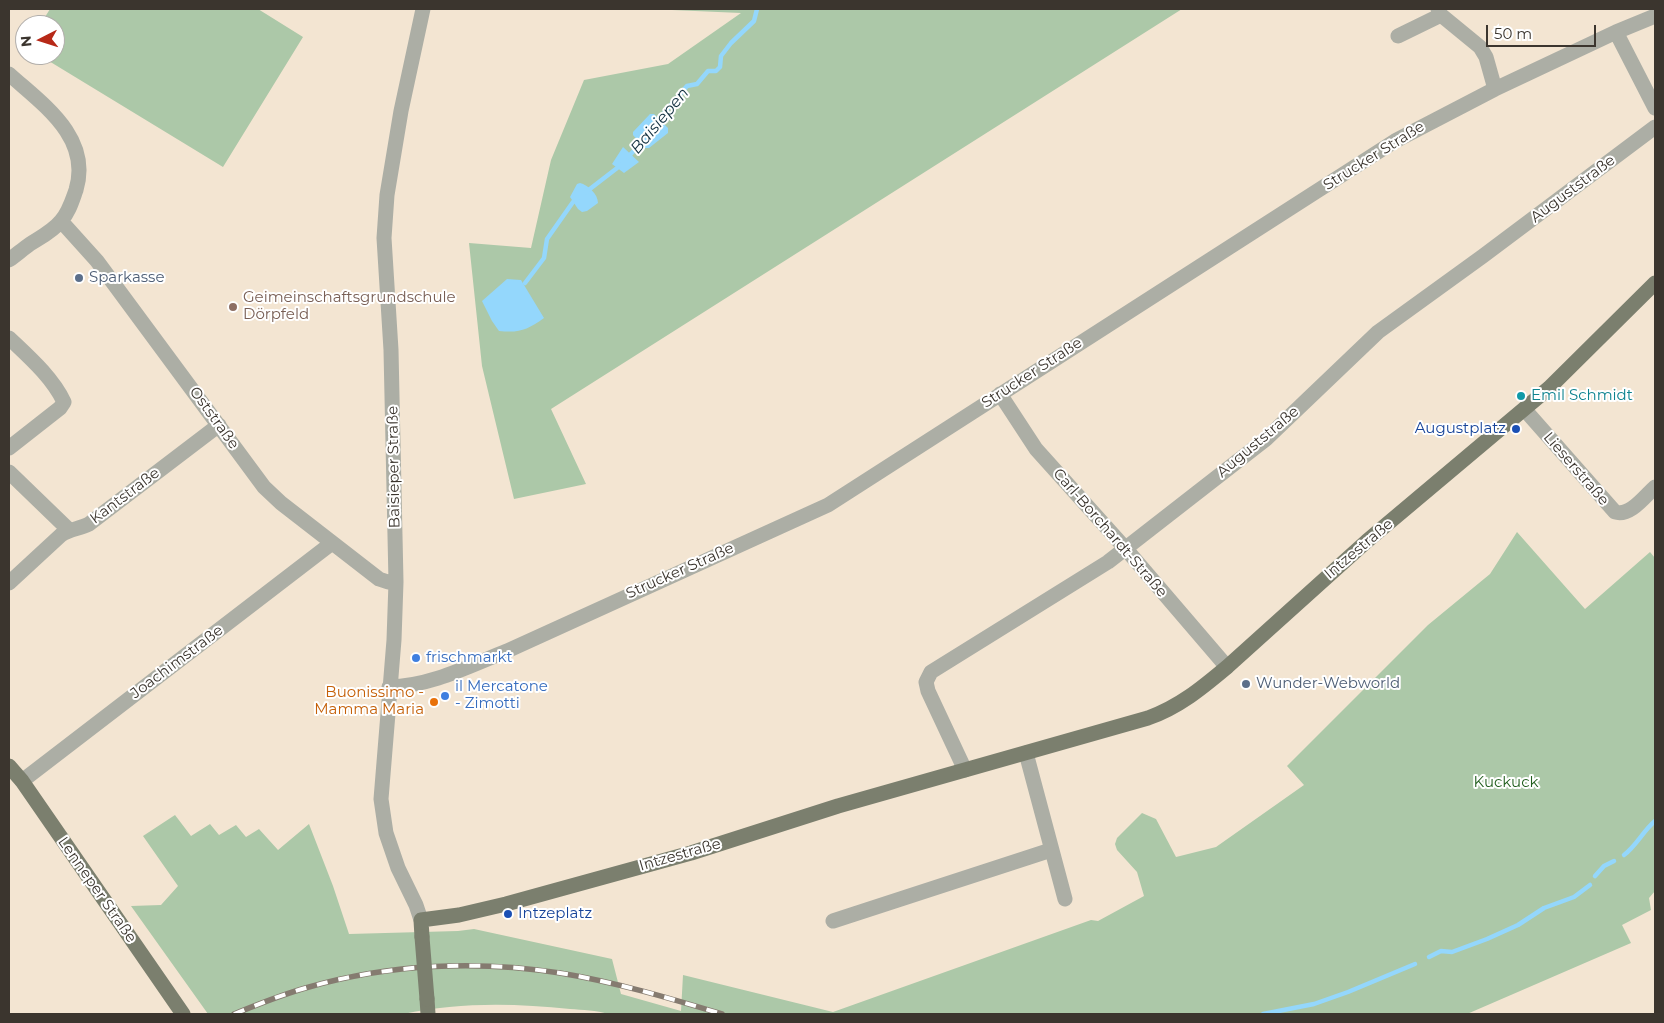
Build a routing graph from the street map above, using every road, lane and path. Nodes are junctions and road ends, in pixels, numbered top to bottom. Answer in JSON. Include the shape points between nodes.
{"nodes":[{"id":1,"x":423,"y":9,"type":"edge"},
{"id":2,"x":1439,"y":12,"type":"edge"},
{"id":3,"x":1655,"y":16,"type":"edge"},
{"id":4,"x":1616,"y":32,"type":"junction"},
{"id":5,"x":1398,"y":36,"type":"dead end"},
{"id":6,"x":9,"y":74,"type":"edge"},
{"id":7,"x":1495,"y":89,"type":"junction"},
{"id":8,"x":1653,"y":100,"type":"edge"},
{"id":9,"x":1655,"y":127,"type":"edge"},
{"id":10,"x":61,"y":221,"type":"junction"},
{"id":11,"x":9,"y":260,"type":"edge"},
{"id":12,"x":1655,"y":283,"type":"edge"},
{"id":13,"x":9,"y":338,"type":"edge"},
{"id":14,"x":1000,"y":394,"type":"junction"},
{"id":15,"x":1524,"y":410,"type":"junction"},
{"id":16,"x":219,"y":425,"type":"junction"},
{"id":17,"x":9,"y":448,"type":"edge"},
{"id":18,"x":9,"y":472,"type":"edge"},
{"id":19,"x":1655,"y":486,"type":"edge"},
{"id":20,"x":69,"y":530,"type":"junction"},
{"id":21,"x":332,"y":542,"type":"junction"},
{"id":22,"x":1125,"y":548,"type":"junction"},
{"id":23,"x":396,"y":582,"type":"junction"},
{"id":24,"x":9,"y":584,"type":"edge"},
{"id":25,"x":1227,"y":667,"type":"junction"},
{"id":26,"x":390,"y":687,"type":"junction"},
{"id":27,"x":1026,"y":753,"type":"junction"},
{"id":28,"x":9,"y":766,"type":"edge"},
{"id":29,"x":965,"y":770,"type":"junction"},
{"id":30,"x":22,"y":781,"type":"junction"},
{"id":31,"x":1051,"y":850,"type":"junction"},
{"id":32,"x":1064,"y":900,"type":"dead end"},
{"id":33,"x":421,"y":920,"type":"junction"},
{"id":34,"x":833,"y":921,"type":"dead end"},
{"id":35,"x":183,"y":1014,"type":"edge"},
{"id":36,"x":428,"y":1014,"type":"edge"}],
"edges":[{"from":1,"to":23,"type":"street","name":"Baisieper Straße","via":[[401,111],[384,238],[391,350]]},
{"from":2,"to":5,"type":"street"},
{"from":2,"to":7,"type":"street","via":[[1480,47]]},
{"from":3,"to":4,"type":"street","name":"Strucker Straße"},
{"from":4,"to":7,"type":"street","name":"Strucker Straße"},
{"from":4,"to":8,"type":"street"},
{"from":6,"to":10,"type":"street","via":[[58,119],[75,148],[77,186]]},
{"from":7,"to":14,"type":"street","name":"Strucker Straße","via":[[1374,153]]},
{"from":9,"to":22,"type":"street","name":"Auguststraße","via":[[1378,332],[1266,439]]},
{"from":10,"to":11,"type":"street"},
{"from":10,"to":16,"type":"street","name":"Oststraße","via":[[97,261]]},
{"from":12,"to":15,"type":"main road","name":"Intzestraße"},
{"from":13,"to":17,"type":"street","via":[[33,361],[64,402]]},
{"from":14,"to":22,"type":"street","name":"Carl-Borchardt-Straße","via":[[1036,449]]},
{"from":14,"to":26,"type":"street","name":"Strucker Straße","via":[[828,505],[801,519],[507,651],[422,683]]},
{"from":15,"to":19,"type":"street","name":"Lieserstraße","via":[[1615,512],[1630,510]]},
{"from":15,"to":25,"type":"main road","name":"Intzestraße","via":[[1367,541]]},
{"from":16,"to":20,"type":"street","name":"Kantstraße","via":[[89,524]]},
{"from":16,"to":21,"type":"street","name":"Oststraße","via":[[272,496]]},
{"from":18,"to":20,"type":"street"},
{"from":20,"to":24,"type":"street","name":"Kantstraße"},
{"from":21,"to":23,"type":"street","name":"Oststraße","via":[[379,579]]},
{"from":21,"to":30,"type":"street","name":"Joachimstraße"},
{"from":22,"to":25,"type":"street","name":"Carl-Borchardt-Straße"},
{"from":22,"to":29,"type":"street","name":"Auguststraße","via":[[1108,562],[929,675],[928,691]]},
{"from":23,"to":26,"type":"street","name":"Baisieper Straße"},
{"from":25,"to":27,"type":"main road","name":"Intzestraße","via":[[1182,703],[1164,713]]},
{"from":26,"to":33,"type":"street","name":"Baisieper Straße","via":[[382,785],[383,822]]},
{"from":27,"to":29,"type":"main road","name":"Intzestraße"},
{"from":27,"to":31,"type":"street"},
{"from":28,"to":30,"type":"main road","name":"Lenneper Straße"},
{"from":29,"to":33,"type":"main road","name":"Intzestraße","via":[[552,891],[468,913]]},
{"from":30,"to":35,"type":"main road","name":"Lenneper Straße"},
{"from":31,"to":32,"type":"street"},
{"from":31,"to":34,"type":"street"},
{"from":33,"to":36,"type":"main road","bridge":true}]}
